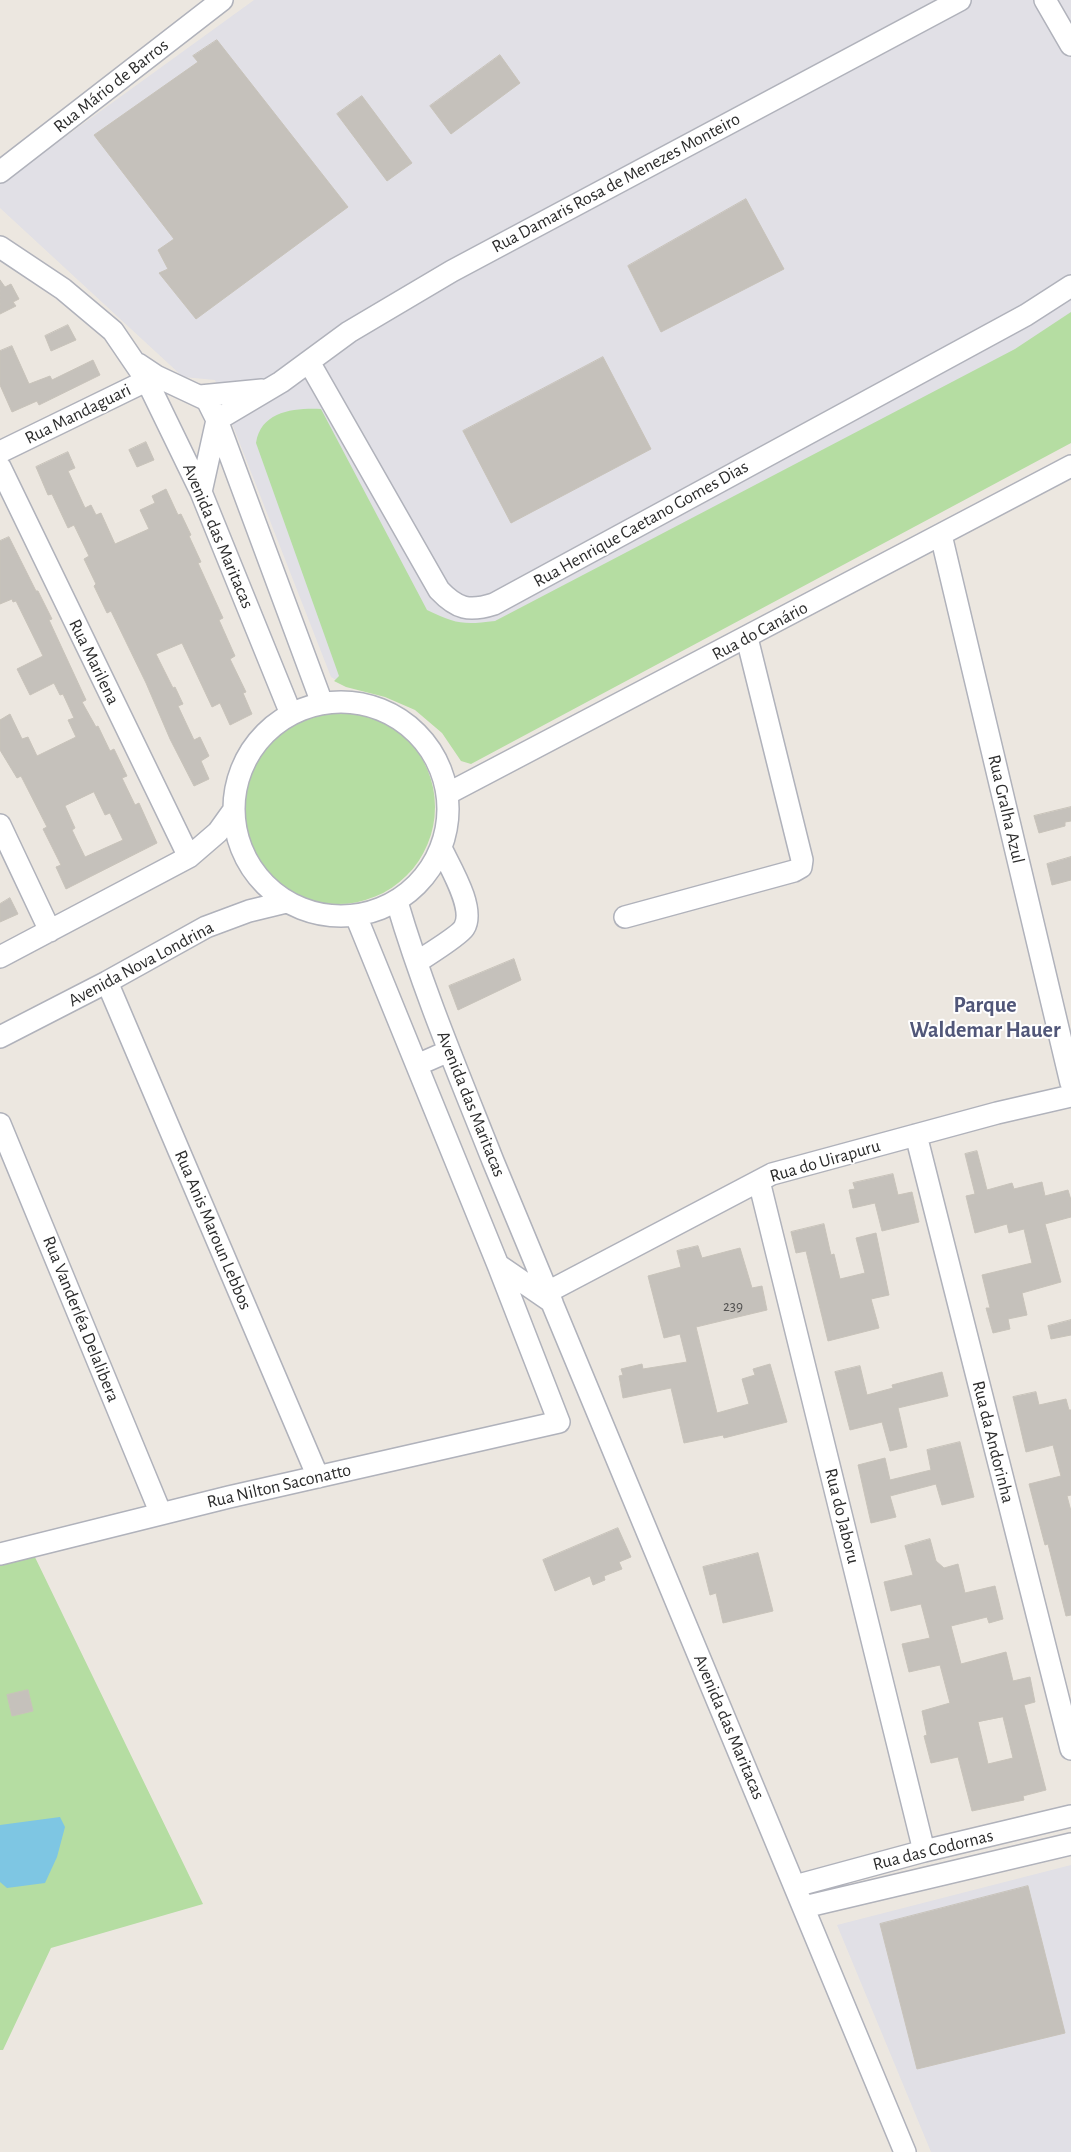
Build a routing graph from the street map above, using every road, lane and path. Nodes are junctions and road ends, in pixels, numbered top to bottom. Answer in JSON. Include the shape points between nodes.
{"nodes":[{"id":1,"x":222,"y":0,"type":"edge"},
{"id":2,"x":960,"y":0,"type":"edge"},
{"id":3,"x":1045,"y":0,"type":"edge"},
{"id":4,"x":1071,"y":45,"type":"edge"},
{"id":5,"x":0,"y":172,"type":"edge"},
{"id":6,"x":0,"y":247,"type":"edge"},
{"id":7,"x":1071,"y":286,"type":"edge"},
{"id":8,"x":309,"y":362,"type":"junction"},
{"id":9,"x":152,"y":379,"type":"junction"},
{"id":10,"x":274,"y":386,"type":"junction"},
{"id":11,"x":200,"y":396,"type":"junction"},
{"id":12,"x":218,"y":420,"type":"junction"},
{"id":13,"x":226,"y":442,"type":"junction"},
{"id":14,"x":0,"y":452,"type":"edge"},
{"id":15,"x":1071,"y":466,"type":"edge"},
{"id":16,"x":0,"y":467,"type":"edge"},
{"id":17,"x":201,"y":492,"type":"junction"},
{"id":18,"x":941,"y":535,"type":"junction"},
{"id":19,"x":747,"y":638,"type":"junction"},
{"id":20,"x":322,"y":703,"type":"junction"},
{"id":21,"x":291,"y":714,"type":"junction"},
{"id":22,"x":447,"y":794,"type":"junction"},
{"id":23,"x":233,"y":811,"type":"junction"},
{"id":24,"x":0,"y":825,"type":"edge"},
{"id":25,"x":441,"y":848,"type":"junction"},
{"id":26,"x":189,"y":856,"type":"junction"},
{"id":27,"x":286,"y":902,"type":"junction"},
{"id":28,"x":396,"y":902,"type":"junction"},
{"id":29,"x":356,"y":916,"type":"junction"},
{"id":30,"x":625,"y":917,"type":"dead end"},
{"id":31,"x":50,"y":931,"type":"junction"},
{"id":32,"x":0,"y":956,"type":"edge"},
{"id":33,"x":416,"y":962,"type":"junction"},
{"id":34,"x":107,"y":982,"type":"junction"},
{"id":35,"x":0,"y":1037,"type":"edge"},
{"id":36,"x":449,"y":1051,"type":"junction"},
{"id":37,"x":417,"y":1065,"type":"junction"},
{"id":38,"x":1071,"y":1083,"type":"edge"},
{"id":39,"x":1071,"y":1096,"type":"edge"},
{"id":40,"x":0,"y":1124,"type":"edge"},
{"id":41,"x":916,"y":1135,"type":"junction"},
{"id":42,"x":759,"y":1181,"type":"junction"},
{"id":43,"x":498,"y":1265,"type":"junction"},
{"id":44,"x":548,"y":1297,"type":"junction"},
{"id":45,"x":560,"y":1422,"type":"joint"},
{"id":46,"x":318,"y":1477,"type":"junction"},
{"id":47,"x":161,"y":1514,"type":"junction"},
{"id":48,"x":2,"y":1548,"type":"edge"},
{"id":49,"x":1071,"y":1749,"type":"edge"},
{"id":50,"x":1071,"y":1816,"type":"edge"},
{"id":51,"x":1037,"y":1824,"type":"junction"},
{"id":52,"x":1071,"y":1844,"type":"edge"},
{"id":53,"x":924,"y":1851,"type":"junction"},
{"id":54,"x":1043,"y":1851,"type":"junction"},
{"id":55,"x":795,"y":1886,"type":"junction"},
{"id":56,"x":804,"y":1907,"type":"junction"},
{"id":57,"x":905,"y":2152,"type":"edge"}],
"edges":[{"from":1,"to":5,"type":"street","name":"Rua Mário de Barros"},
{"from":2,"to":8,"type":"street","name":"Rua Damaris Rosa de Menezes Monteiro","via":[[452,271],[349,332]]},
{"from":3,"to":4,"type":"street"},
{"from":6,"to":9,"type":"street","name":"Avenida das Maritacas","via":[[63,289],[113,331]]},
{"from":7,"to":8,"type":"street","name":"Rua Henrique Caetano Gomes Dias","via":[[1026,315],[494,604],[477,609],[459,607],[434,583]]},
{"from":8,"to":10,"type":"street","name":"Rua Damaris Rosa de Menezes Monteiro"},
{"from":9,"to":11,"type":"street"},
{"from":9,"to":14,"type":"street","name":"Rua Mandaguari"},
{"from":9,"to":17,"type":"street","name":"Avenida das Maritacas"},
{"from":10,"to":11,"type":"street"},
{"from":10,"to":12,"type":"street","name":"Rua Damaris Rosa de Menezes Monteiro"},
{"from":10,"to":13,"type":"street","name":"Rua Damaris Rosa de Menezes Monteiro"},
{"from":11,"to":12,"type":"street","name":"Avenida das Maritacas"},
{"from":12,"to":13,"type":"street","name":"Avenida das Maritacas"},
{"from":12,"to":17,"type":"street"},
{"from":13,"to":20,"type":"street","name":"Avenida das Maritacas"},
{"from":15,"to":18,"type":"street","name":"Rua do Canário"},
{"from":16,"to":26,"type":"street","name":"Rua Marilena"},
{"from":17,"to":21,"type":"street","name":"Avenida das Maritacas"},
{"from":18,"to":19,"type":"street","name":"Rua do Canário"},
{"from":18,"to":38,"type":"street","name":"Rua Gralha Azul"},
{"from":19,"to":22,"type":"street","name":"Rua do Canário"},
{"from":19,"to":30,"type":"street","via":[[802,860],[801,867]]},
{"from":20,"to":21,"type":"street"},
{"from":20,"to":22,"type":"street","via":[[347,702],[371,706],[414,730],[430,749],[441,771]]},
{"from":21,"to":23,"type":"street","via":[[259,740],[244,761]]},
{"from":22,"to":25,"type":"street","via":[[447,822]]},
{"from":23,"to":26,"type":"street","via":[[218,832]]},
{"from":23,"to":27,"type":"street","via":[[238,838],[248,864],[265,886]]},
{"from":24,"to":31,"type":"street"},
{"from":25,"to":28,"type":"street","via":[[423,878]]},
{"from":25,"to":33,"type":"street","via":[[468,906],[468,919],[464,930]]},
{"from":26,"to":31,"type":"street"},
{"from":27,"to":29,"type":"street","via":[[309,912],[334,917]]},
{"from":27,"to":34,"type":"street","name":"Avenida Nova Londrina","via":[[206,927]]},
{"from":28,"to":29,"type":"street"},
{"from":28,"to":33,"type":"street","name":"Avenida das Maritacas"},
{"from":29,"to":37,"type":"street","name":"Avenida das Maritacas"},
{"from":31,"to":32,"type":"street"},
{"from":33,"to":36,"type":"street","name":"Avenida das Maritacas"},
{"from":34,"to":35,"type":"street","name":"Avenida Nova Londrina"},
{"from":34,"to":46,"type":"street","name":"Rua Anis Maroun Lebbos"},
{"from":36,"to":37,"type":"street"},
{"from":36,"to":44,"type":"street","name":"Avenida das Maritacas"},
{"from":37,"to":43,"type":"street","name":"Avenida das Maritacas"},
{"from":39,"to":41,"type":"street","name":"Rua do Uirapuru"},
{"from":40,"to":47,"type":"street","name":"Rua Vanderléa Delalibera"},
{"from":41,"to":42,"type":"street","name":"Rua do Uirapuru","via":[[772,1174]]},
{"from":41,"to":49,"type":"street","name":"Rua da Andorinha"},
{"from":42,"to":44,"type":"street","name":"Rua do Uirapuru"},
{"from":42,"to":53,"type":"street","name":"Rua do Jaboru"},
{"from":43,"to":44,"type":"street"},
{"from":43,"to":45,"type":"street","name":"Avenida das Maritacas"},
{"from":44,"to":55,"type":"street","name":"Avenida das Maritacas"},
{"from":45,"to":46,"type":"street","name":"Rua Nilton Saconatto"},
{"from":46,"to":47,"type":"street","name":"Rua Nilton Saconatto"},
{"from":47,"to":48,"type":"street","name":"Rua Nilton Saconatto"},
{"from":50,"to":51,"type":"street","name":"Rua das Codornas"},
{"from":51,"to":53,"type":"street","name":"Rua das Codornas"},
{"from":51,"to":54,"type":"street"},
{"from":52,"to":54,"type":"street","name":"Rua das Codornas"},
{"from":53,"to":55,"type":"street","name":"Rua das Codornas"},
{"from":54,"to":56,"type":"street","name":"Rua das Codornas"},
{"from":55,"to":56,"type":"street","name":"Avenida das Maritacas"},
{"from":56,"to":57,"type":"street","name":"Avenida das Maritacas"}]}
